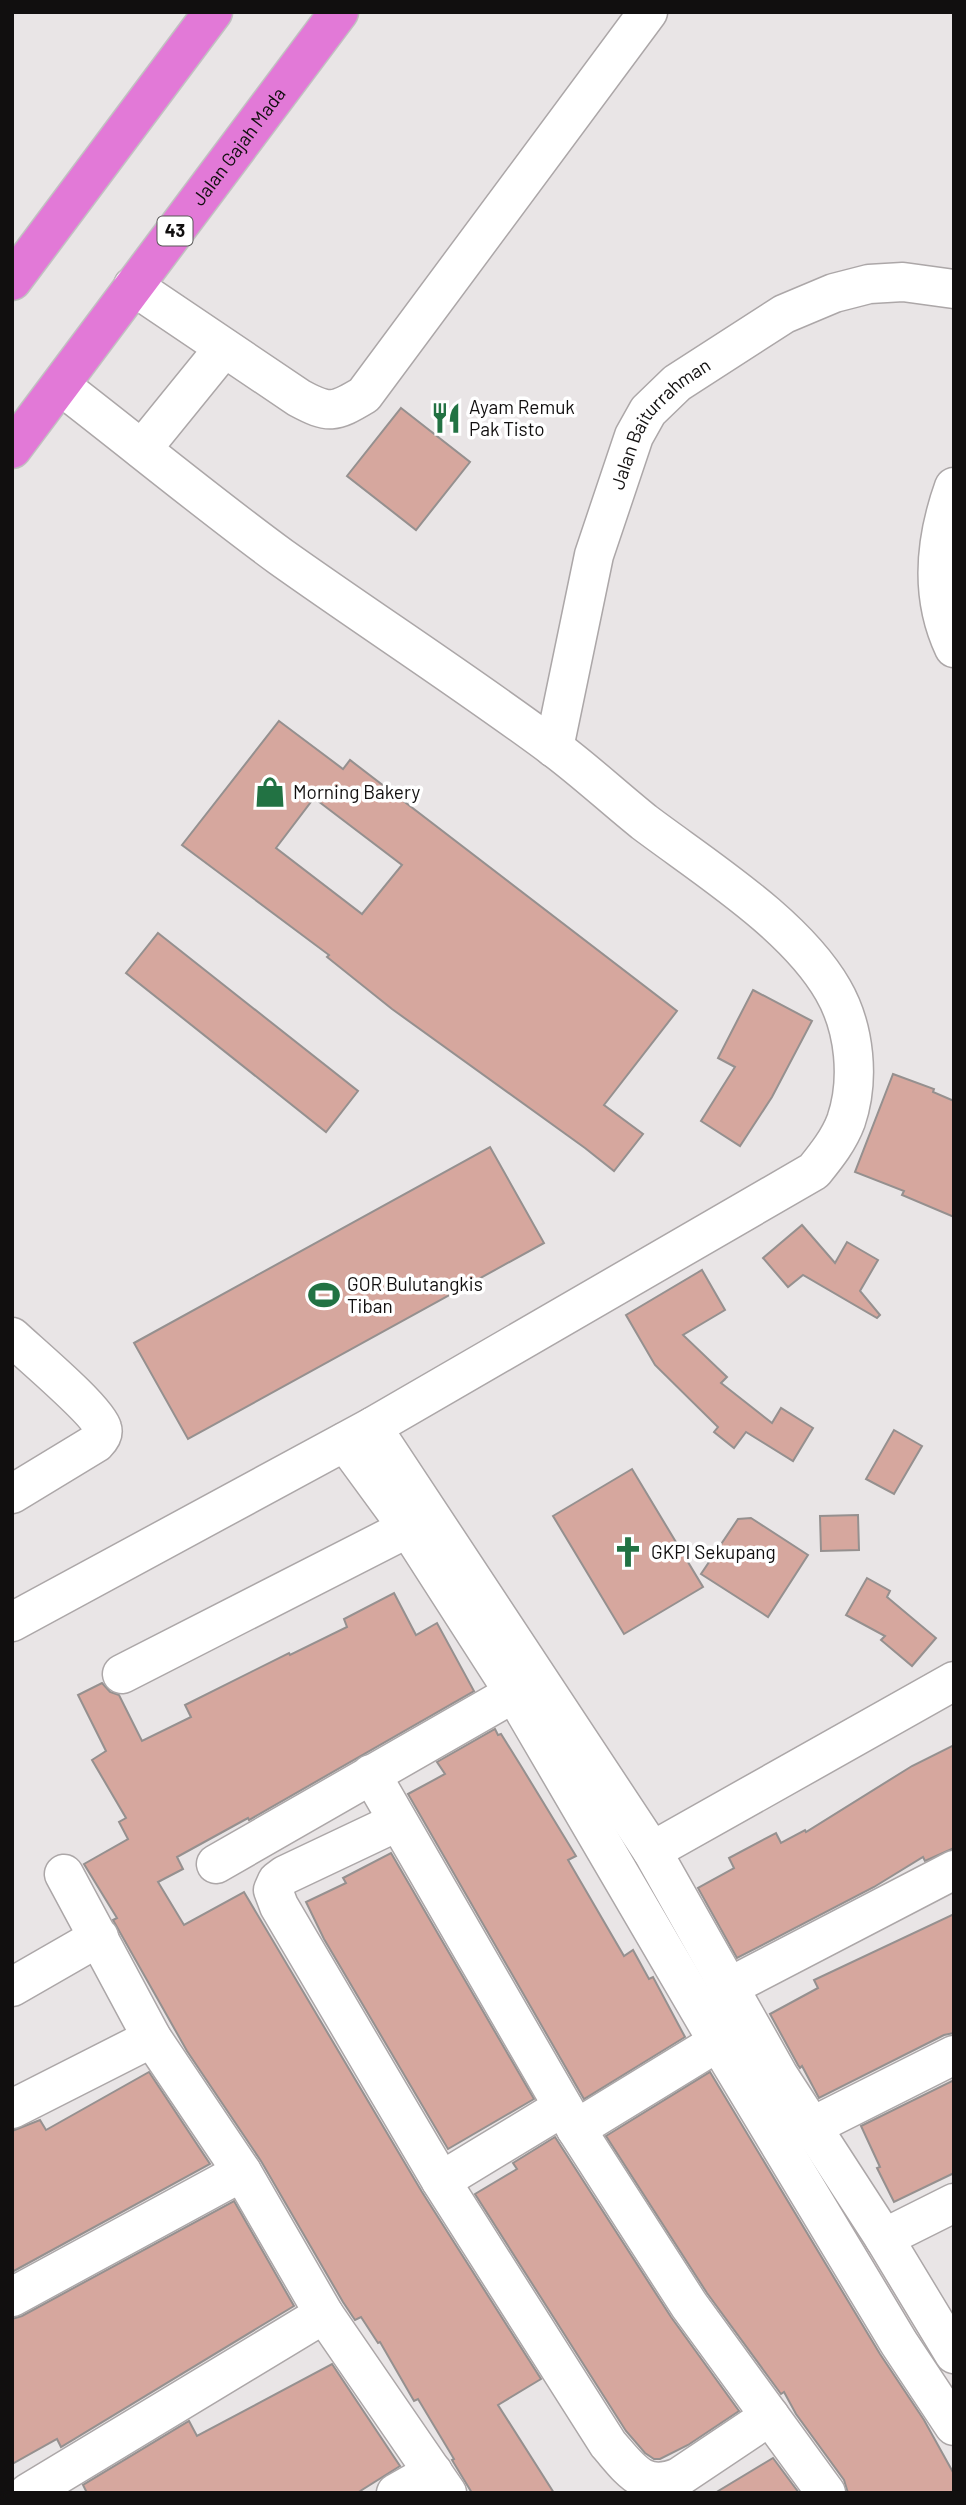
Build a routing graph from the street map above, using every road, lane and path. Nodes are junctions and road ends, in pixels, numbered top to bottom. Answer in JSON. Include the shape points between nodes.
{"nodes":[{"id":1,"x":213,"y":12,"type":"edge"},
{"id":2,"x":339,"y":12,"type":"edge"},
{"id":3,"x":649,"y":12,"type":"edge"},
{"id":4,"x":12,"y":281,"type":"edge"},
{"id":5,"x":133,"y":286,"type":"junction"},
{"id":6,"x":954,"y":289,"type":"edge"},
{"id":7,"x":224,"y":348,"type":"junction"},
{"id":8,"x":61,"y":386,"type":"junction"},
{"id":9,"x":12,"y":449,"type":"edge"},
{"id":10,"x":142,"y":449,"type":"junction"},
{"id":11,"x":954,"y":487,"type":"edge"},
{"id":12,"x":954,"y":648,"type":"edge"},
{"id":13,"x":554,"y":748,"type":"junction"},
{"id":14,"x":12,"y":1337,"type":"edge"},
{"id":15,"x":358,"y":1435,"type":"junction"},
{"id":16,"x":12,"y":1494,"type":"edge"},
{"id":17,"x":408,"y":1528,"type":"junction"},
{"id":18,"x":12,"y":1622,"type":"edge"},
{"id":19,"x":122,"y":1674,"type":"dead end"},
{"id":20,"x":954,"y":1681,"type":"edge"},
{"id":21,"x":514,"y":1693,"type":"junction"},
{"id":22,"x":370,"y":1774,"type":"junction"},
{"id":23,"x":397,"y":1822,"type":"junction"},
{"id":24,"x":652,"y":1851,"type":"junction"},
{"id":25,"x":216,"y":1864,"type":"dead end"},
{"id":26,"x":954,"y":1870,"type":"edge"},
{"id":27,"x":64,"y":1874,"type":"dead end"},
{"id":28,"x":99,"y":1937,"type":"junction"},
{"id":29,"x":12,"y":1987,"type":"edge"},
{"id":30,"x":729,"y":1987,"type":"junction"},
{"id":31,"x":152,"y":2038,"type":"junction"},
{"id":32,"x":718,"y":2042,"type":"junction"},
{"id":33,"x":954,"y":2055,"type":"edge"},
{"id":34,"x":12,"y":2109,"type":"edge"},
{"id":35,"x":570,"y":2118,"type":"junction"},
{"id":36,"x":811,"y":2127,"type":"junction"},
{"id":37,"x":242,"y":2172,"type":"junction"},
{"id":38,"x":440,"y":2181,"type":"junction"},
{"id":39,"x":954,"y":2203,"type":"edge"},
{"id":40,"x":884,"y":2238,"type":"junction"},
{"id":41,"x":12,"y":2297,"type":"edge"},
{"id":42,"x":324,"y":2314,"type":"junction"},
{"id":43,"x":954,"y":2354,"type":"edge"},
{"id":44,"x":770,"y":2416,"type":"junction"},
{"id":45,"x":954,"y":2426,"type":"edge"},
{"id":46,"x":440,"y":2482,"type":"edge"},
{"id":47,"x":27,"y":2493,"type":"edge"},
{"id":48,"x":396,"y":2493,"type":"edge"},
{"id":49,"x":826,"y":2493,"type":"edge"}],
"edges":[{"from":1,"to":4,"type":"highway"},
{"from":2,"to":5,"type":"highway","name":"Jalan Gajah Mada","number":"43"},
{"from":3,"to":7,"type":"street","via":[[364,395],[342,408],[321,410]]},
{"from":5,"to":7,"type":"street"},
{"from":5,"to":8,"type":"highway","name":"Jalan Gajah Mada","number":"43"},
{"from":6,"to":13,"type":"street","name":"Jalan Baiturrahman","via":[[903,282],[834,293],[784,314],[677,383],[648,411],[634,436],[594,555]]},
{"from":7,"to":10,"type":"street"},
{"from":8,"to":9,"type":"highway","name":"Jalan Gajah Mada","number":"43"},
{"from":8,"to":10,"type":"street"},
{"from":10,"to":13,"type":"street","via":[[279,555]]},
{"from":11,"to":12,"type":"street","via":[[942,521],[937,578],[939,605]]},
{"from":13,"to":15,"type":"street","via":[[757,907],[816,962],[848,1024],[854,1053],[846,1122],[814,1171]]},
{"from":14,"to":16,"type":"street","via":[[102,1428],[96,1443]]},
{"from":15,"to":17,"type":"street"},
{"from":15,"to":18,"type":"street"},
{"from":15,"to":24,"type":"street"},
{"from":17,"to":19,"type":"street"},
{"from":17,"to":21,"type":"street"},
{"from":20,"to":24,"type":"street"},
{"from":21,"to":22,"type":"street"},
{"from":21,"to":32,"type":"street"},
{"from":22,"to":23,"type":"street"},
{"from":22,"to":25,"type":"street"},
{"from":23,"to":35,"type":"street"},
{"from":23,"to":38,"type":"street","via":[[285,1875],[273,1891]]},
{"from":24,"to":30,"type":"street"},
{"from":26,"to":30,"type":"street"},
{"from":27,"to":28,"type":"street"},
{"from":28,"to":29,"type":"street"},
{"from":28,"to":31,"type":"street"},
{"from":30,"to":36,"type":"street"},
{"from":31,"to":34,"type":"street"},
{"from":31,"to":37,"type":"street"},
{"from":32,"to":35,"type":"street"},
{"from":32,"to":45,"type":"street"},
{"from":33,"to":36,"type":"street"},
{"from":35,"to":38,"type":"street"},
{"from":35,"to":44,"type":"street","via":[[689,2305]]},
{"from":36,"to":40,"type":"street"},
{"from":37,"to":41,"type":"street"},
{"from":37,"to":42,"type":"street"},
{"from":38,"to":44,"type":"street","via":[[608,2444],[634,2474],[665,2483]]},
{"from":39,"to":40,"type":"street"},
{"from":40,"to":43,"type":"street"},
{"from":42,"to":46,"type":"street"},
{"from":42,"to":47,"type":"street"},
{"from":44,"to":49,"type":"street"},
{"from":46,"to":48,"type":"street"}]}
